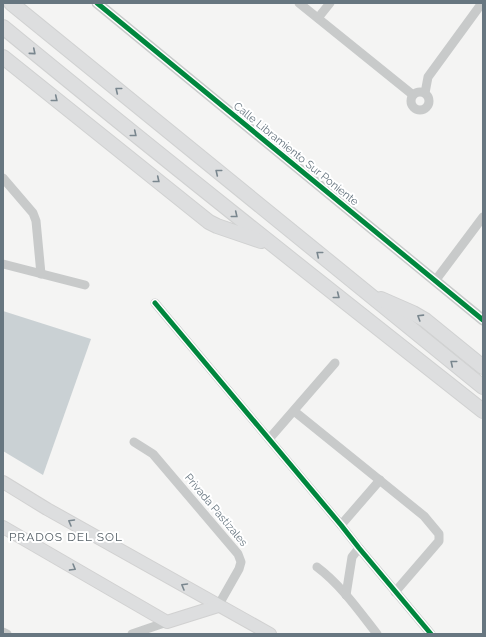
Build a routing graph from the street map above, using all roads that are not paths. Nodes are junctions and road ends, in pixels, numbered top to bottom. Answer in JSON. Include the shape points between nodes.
{"nodes":[{"id":1,"x":11,"y":3,"type":"edge"},
{"id":2,"x":97,"y":3,"type":"edge"},
{"id":3,"x":299,"y":3,"type":"edge"},
{"id":4,"x":330,"y":3,"type":"edge"},
{"id":5,"x":482,"y":3,"type":"edge"},
{"id":6,"x":318,"y":18,"type":"junction"},
{"id":7,"x":3,"y":27,"type":"edge"},
{"id":8,"x":3,"y":57,"type":"edge"},
{"id":9,"x":426,"y":93,"type":"junction"},
{"id":10,"x":413,"y":95,"type":"junction"},
{"id":11,"x":3,"y":178,"type":"edge"},
{"id":12,"x":483,"y":217,"type":"edge"},
{"id":13,"x":270,"y":243,"type":"junction"},
{"id":14,"x":3,"y":264,"type":"edge"},
{"id":15,"x":41,"y":274,"type":"junction"},
{"id":16,"x":435,"y":281,"type":"junction"},
{"id":17,"x":85,"y":285,"type":"dead end"},
{"id":18,"x":363,"y":290,"type":"junction"},
{"id":19,"x":155,"y":303,"type":"dead end"},
{"id":20,"x":483,"y":320,"type":"edge"},
{"id":21,"x":335,"y":363,"type":"dead end"},
{"id":22,"x":483,"y":367,"type":"edge"},
{"id":23,"x":483,"y":387,"type":"edge"},
{"id":24,"x":294,"y":411,"type":"junction"},
{"id":25,"x":483,"y":411,"type":"edge"},
{"id":26,"x":269,"y":439,"type":"junction"},
{"id":27,"x":134,"y":442,"type":"dead end"},
{"id":28,"x":380,"y":480,"type":"junction"},
{"id":29,"x":3,"y":482,"type":"edge"},
{"id":30,"x":341,"y":525,"type":"junction"},
{"id":31,"x":3,"y":527,"type":"edge"},
{"id":32,"x":359,"y":548,"type":"junction"},
{"id":33,"x":317,"y":567,"type":"dead end"},
{"id":34,"x":395,"y":592,"type":"junction"},
{"id":35,"x":346,"y":595,"type":"junction"},
{"id":36,"x":218,"y":606,"type":"junction"},
{"id":37,"x":167,"y":622,"type":"junction"},
{"id":38,"x":3,"y":632,"type":"edge"},
{"id":39,"x":7,"y":634,"type":"edge"},
{"id":40,"x":132,"y":634,"type":"edge"},
{"id":41,"x":270,"y":634,"type":"edge"},
{"id":42,"x":377,"y":634,"type":"edge"},
{"id":43,"x":431,"y":634,"type":"edge"}],
"edges":[{"from":18,"to":1,"type":"highway","one_way":true},
{"from":2,"to":16,"type":"street","name":"Calle Libramiento Sur Poniente"},
{"from":3,"to":6,"type":"street"},
{"from":4,"to":6,"type":"street"},
{"from":5,"to":9,"type":"street","via":[[428,77]]},
{"from":6,"to":10,"type":"street"},
{"from":7,"to":13,"type":"highway","one_way":true},
{"from":8,"to":13,"type":"highway","one_way":true,"via":[[209,222]]},
{"from":9,"to":10,"type":"street","via":[[419,92]]},
{"from":9,"to":10,"type":"street","via":[[429,100],[427,107],[421,110],[414,108],[411,102]]},
{"from":11,"to":15,"type":"street","via":[[33,213]]},
{"from":12,"to":16,"type":"street"},
{"from":13,"to":25,"type":"highway","one_way":true},
{"from":14,"to":15,"type":"street"},
{"from":15,"to":17,"type":"street"},
{"from":16,"to":20,"type":"street","name":"Calle Libramiento Sur Poniente"},
{"from":22,"to":18,"type":"highway","one_way":true,"via":[[425,320]]},
{"from":23,"to":18,"type":"highway","one_way":true},
{"from":19,"to":26,"type":"street"},
{"from":21,"to":24,"type":"street"},
{"from":24,"to":26,"type":"street"},
{"from":24,"to":28,"type":"street"},
{"from":26,"to":30,"type":"street"},
{"from":27,"to":36,"type":"street","name":"Privada Pastizales","via":[[153,454],[238,554],[241,562],[239,569]]},
{"from":28,"to":30,"type":"street"},
{"from":28,"to":34,"type":"street","via":[[424,516],[439,534],[439,540]]},
{"from":36,"to":29,"type":"main road","one_way":true},
{"from":30,"to":32,"type":"street"},
{"from":31,"to":37,"type":"main road","one_way":true},
{"from":32,"to":34,"type":"street"},
{"from":32,"to":35,"type":"street","via":[[352,557]]},
{"from":33,"to":35,"type":"street"},
{"from":34,"to":43,"type":"street"},
{"from":35,"to":42,"type":"street"},
{"from":36,"to":37,"type":"main road"},
{"from":36,"to":41,"type":"main road"},
{"from":37,"to":40,"type":"street"},
{"from":38,"to":39,"type":"street"}]}
